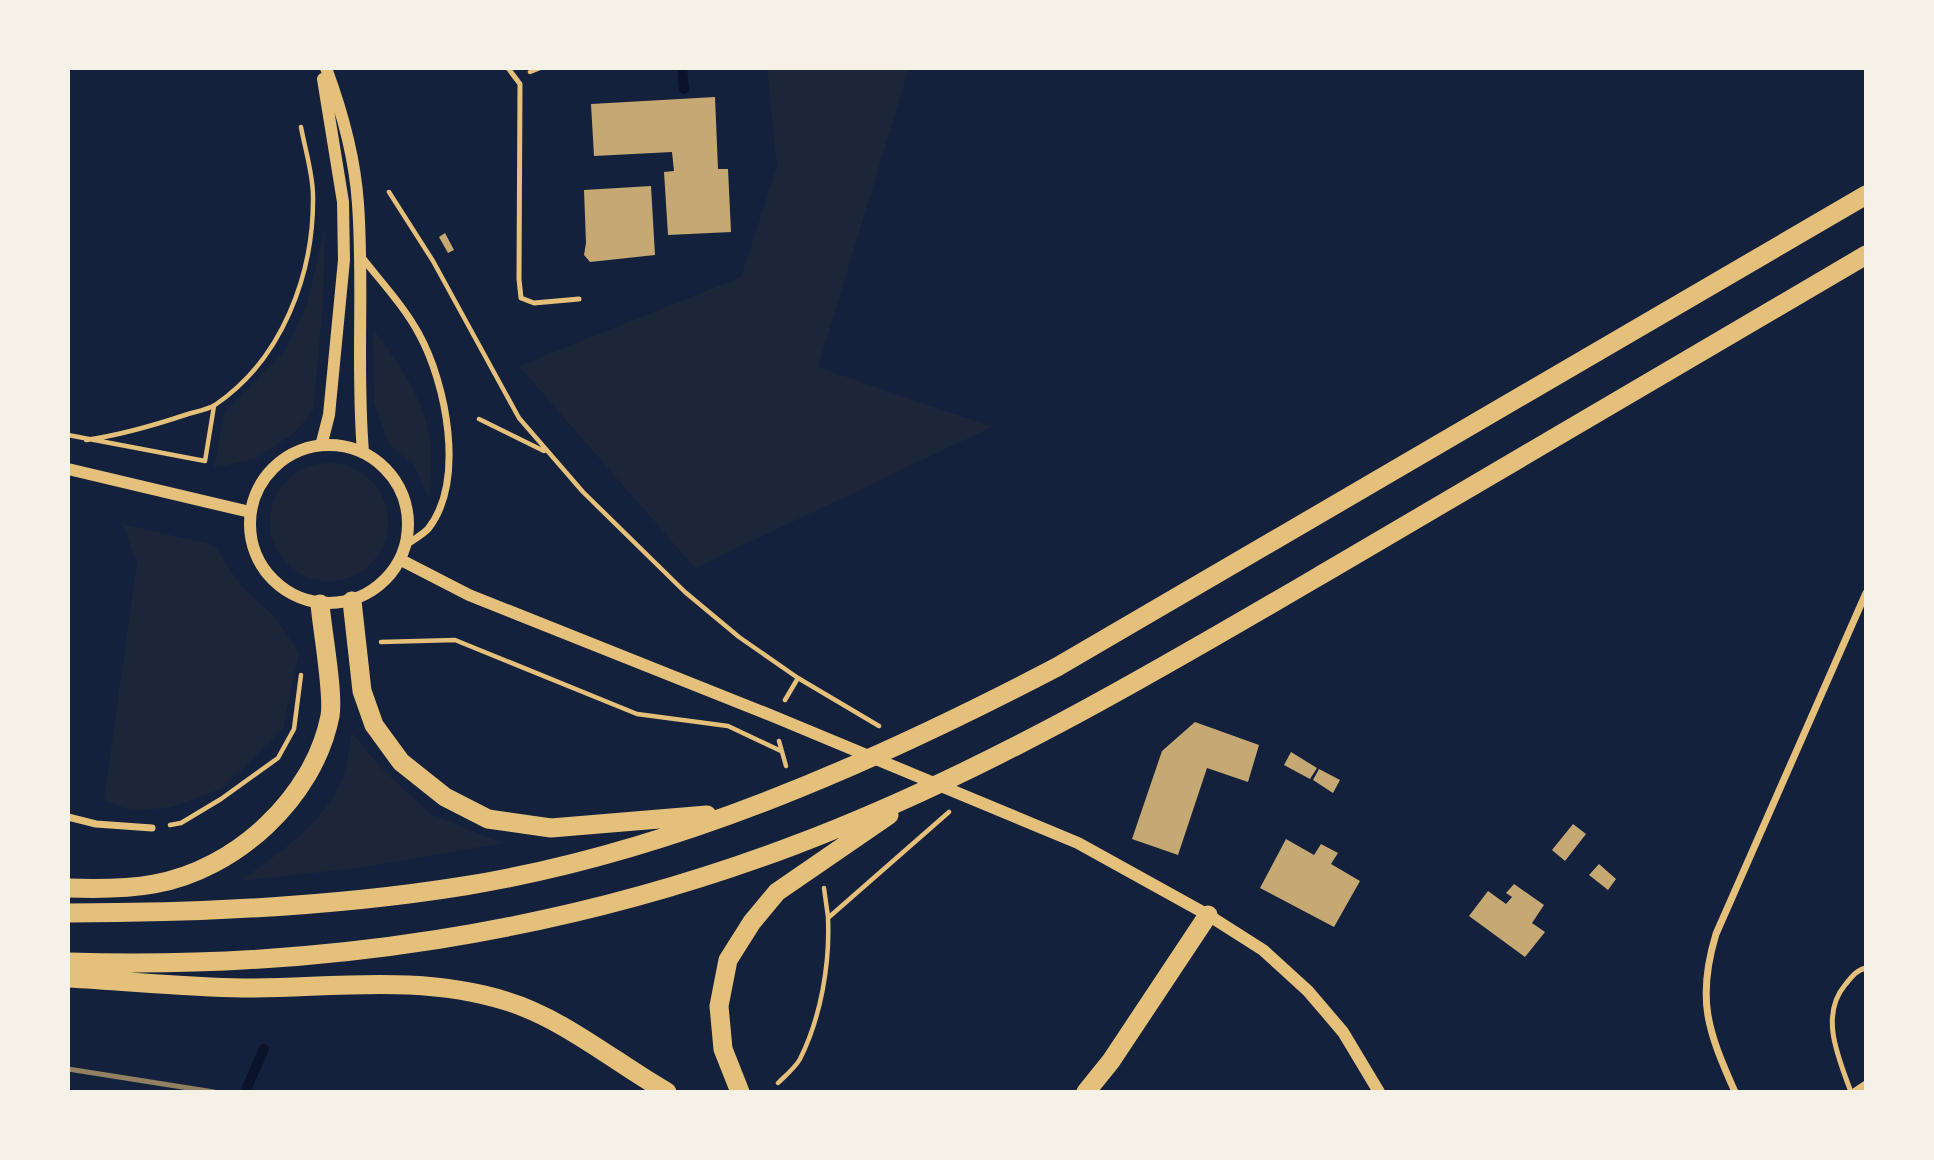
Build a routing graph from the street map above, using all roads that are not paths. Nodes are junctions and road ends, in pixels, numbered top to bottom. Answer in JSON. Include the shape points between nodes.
{"nodes":[{"id":1,"x":320,"y":68,"type":"edge"},
{"id":2,"x":326,"y":68,"type":"edge"},
{"id":3,"x":508,"y":68,"type":"edge"},
{"id":4,"x":1866,"y":195,"type":"edge"},
{"id":5,"x":360,"y":255,"type":"junction"},
{"id":6,"x":1866,"y":255,"type":"edge"},
{"id":7,"x":579,"y":299,"type":"dead end"},
{"id":8,"x":322,"y":442,"type":"junction"},
{"id":9,"x":363,"y":452,"type":"junction"},
{"id":10,"x":68,"y":469,"type":"edge"},
{"id":11,"x":250,"y":512,"type":"junction"},
{"id":12,"x":406,"y":545,"type":"junction"},
{"id":13,"x":401,"y":560,"type":"junction"},
{"id":14,"x":1866,"y":593,"type":"edge"},
{"id":15,"x":352,"y":601,"type":"junction"},
{"id":16,"x":320,"y":604,"type":"junction"},
{"id":17,"x":910,"y":799,"type":"junction"},
{"id":18,"x":732,"y":813,"type":"junction"},
{"id":19,"x":68,"y":817,"type":"edge"},
{"id":20,"x":152,"y":828,"type":"road end"},
{"id":21,"x":68,"y":888,"type":"edge"},
{"id":22,"x":68,"y":913,"type":"edge"},
{"id":23,"x":1208,"y":915,"type":"junction"},
{"id":24,"x":68,"y":962,"type":"edge"},
{"id":25,"x":1866,"y":968,"type":"edge"},
{"id":26,"x":68,"y":978,"type":"edge"},
{"id":27,"x":1866,"y":1084,"type":"edge"},
{"id":28,"x":667,"y":1092,"type":"edge"},
{"id":29,"x":740,"y":1092,"type":"edge"},
{"id":30,"x":1086,"y":1092,"type":"edge"},
{"id":31,"x":1379,"y":1092,"type":"edge"},
{"id":32,"x":1735,"y":1092,"type":"edge"},
{"id":33,"x":1853,"y":1092,"type":"edge"}],
"edges":[{"from":1,"to":8,"type":"street","via":[[344,202],[344,260],[329,415]]},
{"from":2,"to":5,"type":"street","via":[[341,108],[358,201]]},
{"from":3,"to":7,"type":"lane","via":[[520,84],[521,298],[534,303]]},
{"from":4,"to":18,"type":"highway","via":[[1057,667],[856,766]]},
{"from":5,"to":9,"type":"street"},
{"from":5,"to":12,"type":"street","via":[[419,334],[441,383],[449,436],[447,487],[428,529]]},
{"from":6,"to":17,"type":"highway","via":[[1103,701]]},
{"from":8,"to":9,"type":"street"},
{"from":8,"to":11,"type":"street","via":[[293,453],[270,471]]},
{"from":9,"to":12,"type":"street","via":[[388,471],[402,492],[408,510]]},
{"from":10,"to":11,"type":"street"},
{"from":11,"to":16,"type":"street","via":[[251,544],[260,565],[294,596]]},
{"from":12,"to":13,"type":"street"},
{"from":13,"to":15,"type":"street","via":[[387,580]]},
{"from":13,"to":23,"type":"street","via":[[469,594],[1078,843]]},
{"from":14,"to":32,"type":"street","via":[[1708,960],[1704,999],[1711,1038]]},
{"from":15,"to":16,"type":"street"},
{"from":15,"to":18,"type":"highway","via":[[362,691],[374,725],[401,762],[444,797],[488,819],[551,828]]},
{"from":16,"to":21,"type":"highway","via":[[331,713],[318,755],[289,801],[256,835],[215,864],[155,884]]},
{"from":17,"to":24,"type":"highway","via":[[687,881],[556,917],[381,949],[281,960]]},
{"from":17,"to":29,"type":"highway","via":[[777,891],[729,960],[719,1006],[723,1049]]},
{"from":18,"to":22,"type":"highway","via":[[639,844],[465,885],[270,908]]},
{"from":19,"to":20,"type":"street"},
{"from":23,"to":30,"type":"highway"},
{"from":23,"to":31,"type":"street","via":[[1263,950],[1308,991],[1343,1032]]},
{"from":25,"to":33,"type":"lane","via":[[1840,990],[1832,1012],[1837,1054]]},
{"from":26,"to":28,"type":"highway","via":[[243,988],[430,984],[508,1001],[591,1043]]},
{"from":27,"to":33,"type":"street"}]}
